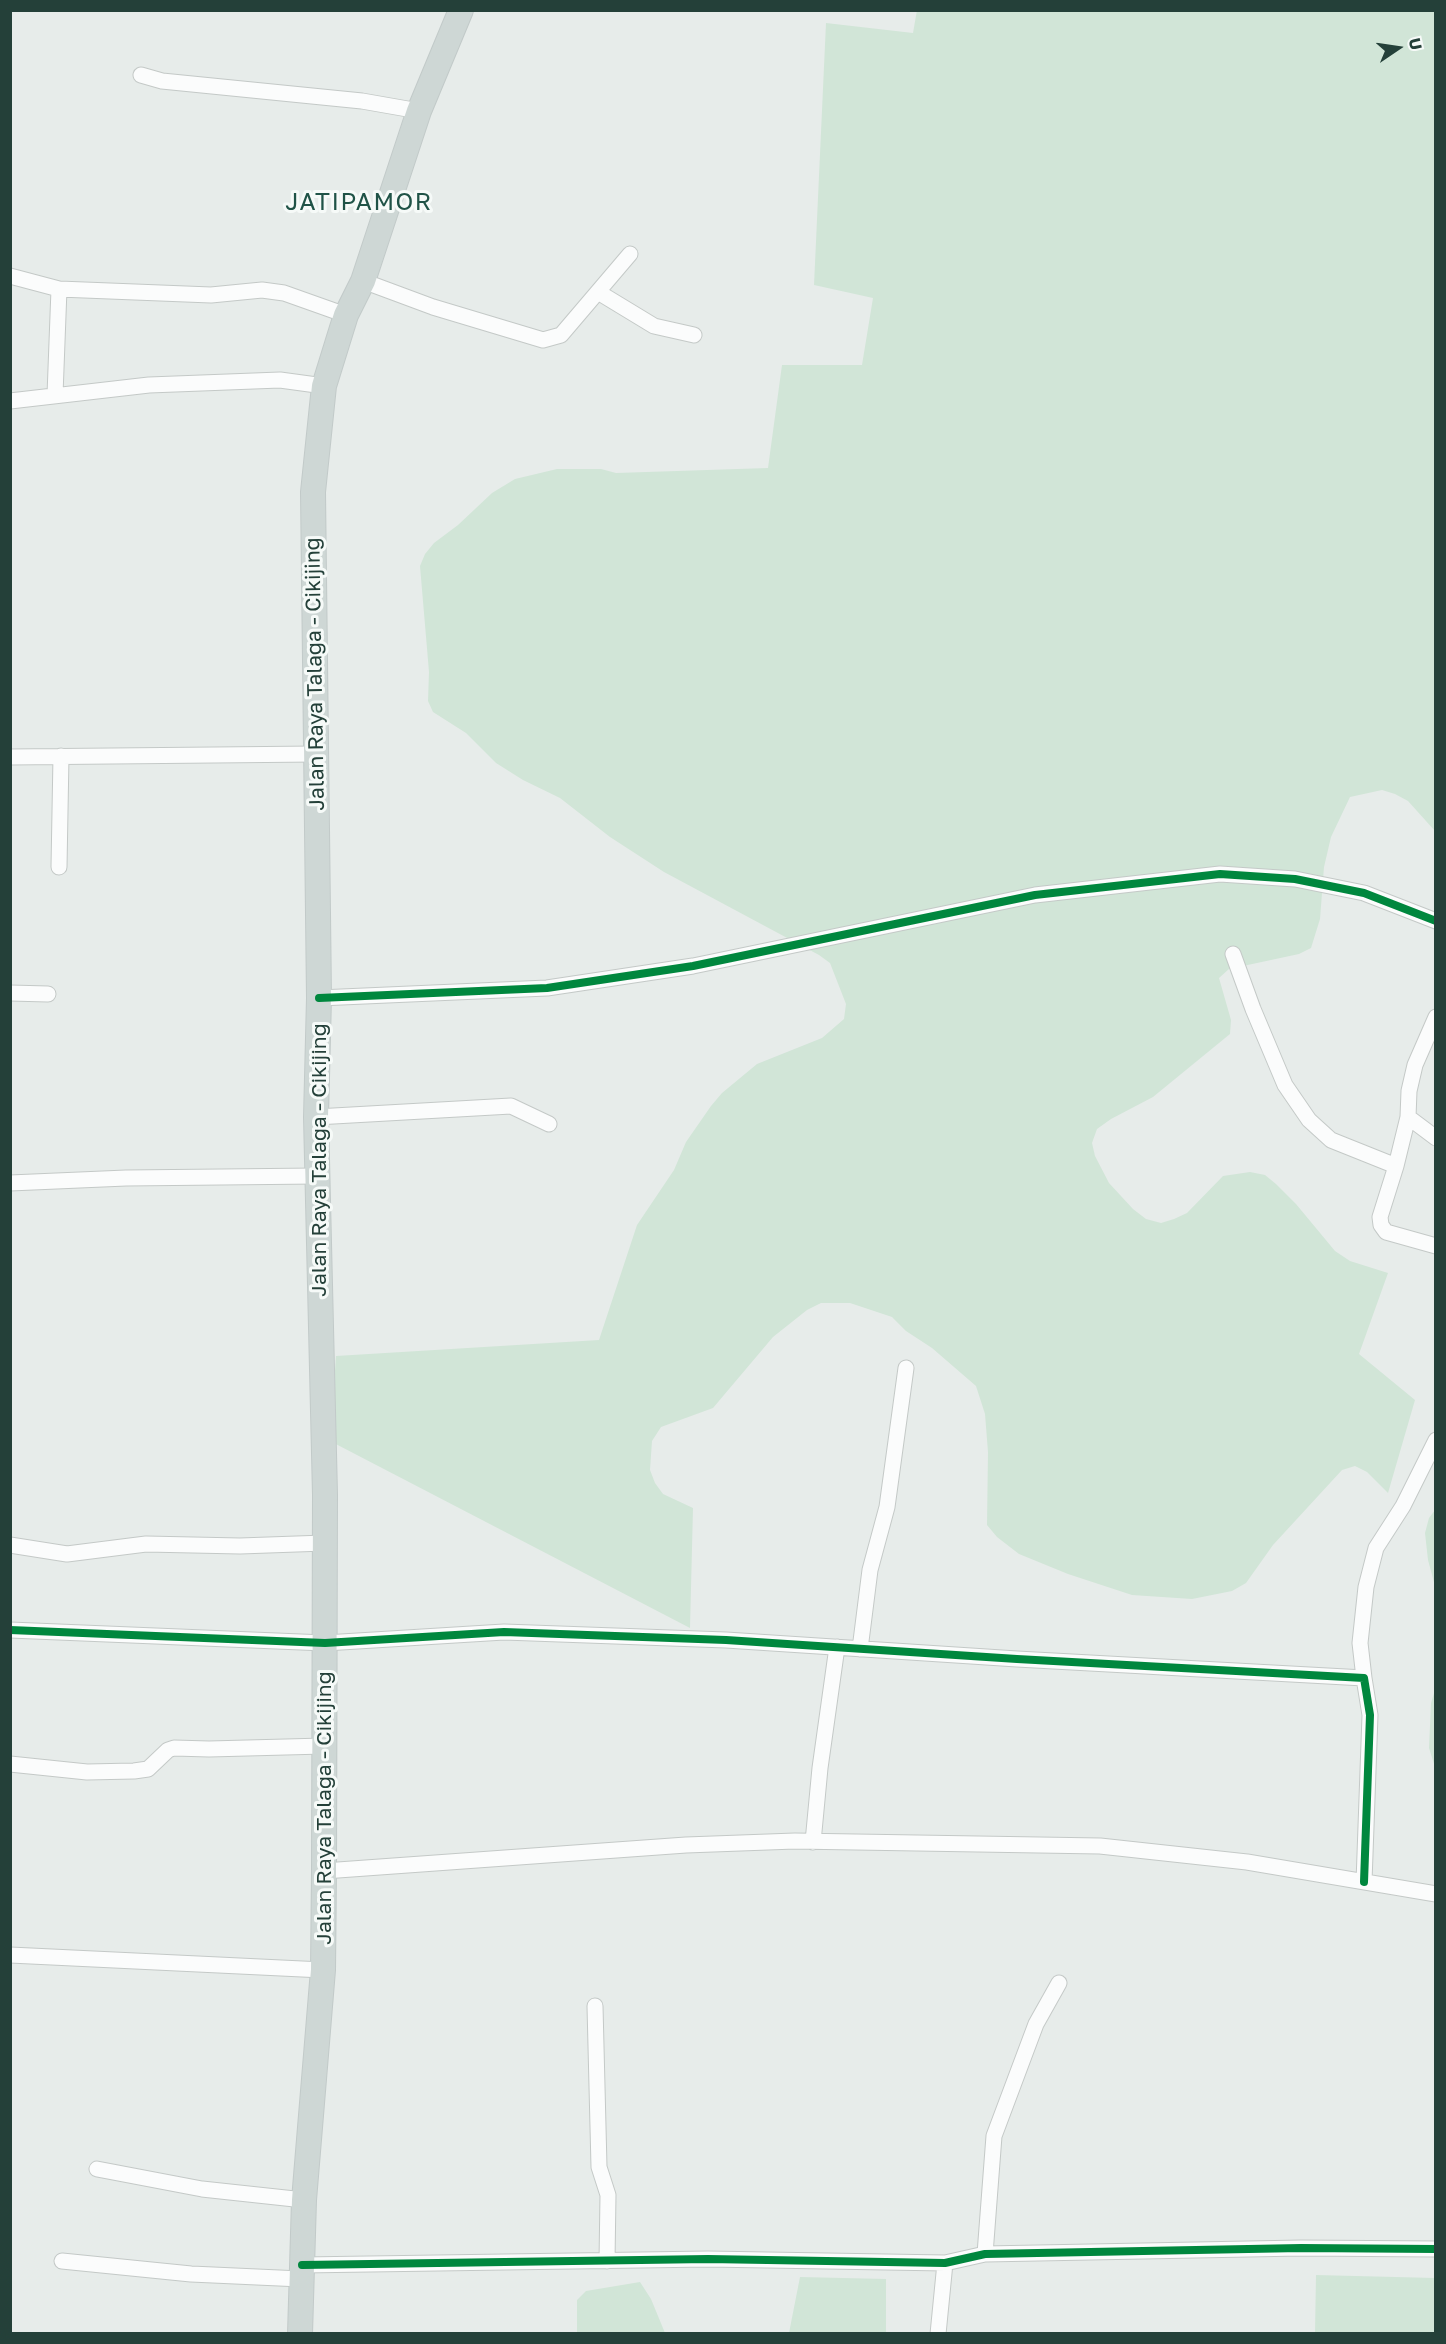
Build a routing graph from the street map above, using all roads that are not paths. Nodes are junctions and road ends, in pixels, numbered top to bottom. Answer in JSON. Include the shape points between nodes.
{"nodes":[{"id":1,"x":461,"y":10,"type":"edge"},
{"id":2,"x":141,"y":75,"type":"dead end"},
{"id":3,"x":419,"y":111,"type":"junction"},
{"id":4,"x":630,"y":254,"type":"dead end"},
{"id":5,"x":10,"y":276,"type":"edge"},
{"id":6,"x":363,"y":281,"type":"junction"},
{"id":7,"x":59,"y":289,"type":"junction"},
{"id":8,"x":598,"y":292,"type":"junction"},
{"id":9,"x":346,"y":315,"type":"junction"},
{"id":10,"x":694,"y":335,"type":"dead end"},
{"id":11,"x":324,"y":386,"type":"junction"},
{"id":12,"x":55,"y":396,"type":"junction"},
{"id":13,"x":10,"y":401,"type":"edge"},
{"id":14,"x":316,"y":754,"type":"junction"},
{"id":15,"x":61,"y":756,"type":"junction"},
{"id":16,"x":10,"y":757,"type":"edge"},
{"id":17,"x":59,"y":867,"type":"dead end"},
{"id":18,"x":1436,"y":921,"type":"edge"},
{"id":19,"x":1233,"y":954,"type":"dead end"},
{"id":20,"x":10,"y":993,"type":"edge"},
{"id":21,"x":48,"y":994,"type":"dead end"},
{"id":22,"x":319,"y":998,"type":"junction"},
{"id":23,"x":1436,"y":1017,"type":"edge"},
{"id":24,"x":1408,"y":1117,"type":"junction"},
{"id":25,"x":316,"y":1118,"type":"junction"},
{"id":26,"x":549,"y":1124,"type":"dead end"},
{"id":27,"x":1436,"y":1138,"type":"edge"},
{"id":28,"x":1396,"y":1166,"type":"junction"},
{"id":29,"x":317,"y":1176,"type":"junction"},
{"id":30,"x":10,"y":1183,"type":"edge"},
{"id":31,"x":1436,"y":1246,"type":"edge"},
{"id":32,"x":906,"y":1368,"type":"dead end"},
{"id":33,"x":1436,"y":1440,"type":"edge"},
{"id":34,"x":325,"y":1543,"type":"junction"},
{"id":35,"x":10,"y":1545,"type":"edge"},
{"id":36,"x":10,"y":1630,"type":"edge"},
{"id":37,"x":325,"y":1643,"type":"junction"},
{"id":38,"x":837,"y":1647,"type":"junction"},
{"id":39,"x":860,"y":1649,"type":"junction"},
{"id":40,"x":1364,"y":1678,"type":"junction"},
{"id":41,"x":324,"y":1746,"type":"junction"},
{"id":42,"x":10,"y":1764,"type":"edge"},
{"id":43,"x":813,"y":1842,"type":"junction"},
{"id":44,"x":324,"y":1871,"type":"junction"},
{"id":45,"x":1364,"y":1882,"type":"junction"},
{"id":46,"x":1436,"y":1894,"type":"edge"},
{"id":47,"x":10,"y":1955,"type":"edge"},
{"id":48,"x":323,"y":1971,"type":"junction"},
{"id":49,"x":1059,"y":1983,"type":"dead end"},
{"id":50,"x":595,"y":2006,"type":"dead end"},
{"id":51,"x":97,"y":2169,"type":"dead end"},
{"id":52,"x":304,"y":2200,"type":"junction"},
{"id":53,"x":1436,"y":2249,"type":"edge"},
{"id":54,"x":985,"y":2254,"type":"junction"},
{"id":55,"x":62,"y":2261,"type":"dead end"},
{"id":56,"x":607,"y":2261,"type":"junction"},
{"id":57,"x":945,"y":2263,"type":"junction"},
{"id":58,"x":301,"y":2272,"type":"junction"},
{"id":59,"x":300,"y":2334,"type":"edge"},
{"id":60,"x":938,"y":2334,"type":"edge"}],
"edges":[{"from":1,"to":3,"type":"main road","name":"Jalan Raya Talaga - Cikijing"},
{"from":2,"to":3,"type":"street","via":[[162,81],[362,101]]},
{"from":3,"to":6,"type":"main road","name":"Jalan Raya Talaga - Cikijing"},
{"from":4,"to":8,"type":"street"},
{"from":5,"to":7,"type":"street"},
{"from":6,"to":8,"type":"street","via":[[543,340],[561,335]]},
{"from":6,"to":9,"type":"main road","name":"Jalan Raya Talaga - Cikijing"},
{"from":7,"to":9,"type":"street","via":[[211,295],[262,290],[284,293]]},
{"from":7,"to":12,"type":"street"},
{"from":8,"to":10,"type":"street","via":[[654,326]]},
{"from":9,"to":11,"type":"main road","name":"Jalan Raya Talaga - Cikijing"},
{"from":11,"to":12,"type":"street","via":[[280,380],[190,383]]},
{"from":11,"to":14,"type":"main road","name":"Jalan Raya Talaga - Cikijing","via":[[312,492]]},
{"from":12,"to":13,"type":"street"},
{"from":14,"to":15,"type":"street"},
{"from":14,"to":22,"type":"main road","name":"Jalan Raya Talaga - Cikijing"},
{"from":15,"to":16,"type":"street"},
{"from":15,"to":17,"type":"street"},
{"from":18,"to":22,"type":"street","via":[[1364,893],[1295,879],[1221,874],[1035,895],[693,966],[548,988]]},
{"from":19,"to":28,"type":"street","via":[[1285,1085],[1309,1120],[1331,1140]]},
{"from":20,"to":21,"type":"street"},
{"from":22,"to":25,"type":"main road","name":"Jalan Raya Talaga - Cikijing"},
{"from":23,"to":24,"type":"street","via":[[1415,1065]]},
{"from":24,"to":27,"type":"street"},
{"from":24,"to":28,"type":"street"},
{"from":25,"to":26,"type":"street","via":[[491,1105],[511,1106]]},
{"from":25,"to":29,"type":"main road","name":"Jalan Raya Talaga - Cikijing"},
{"from":28,"to":31,"type":"street","via":[[1381,1225],[1386,1232]]},
{"from":29,"to":30,"type":"street"},
{"from":29,"to":34,"type":"main road","name":"Jalan Raya Talaga - Cikijing"},
{"from":32,"to":39,"type":"street","via":[[887,1507],[870,1570]]},
{"from":33,"to":40,"type":"street","via":[[1403,1506],[1376,1548],[1366,1587],[1360,1643]]},
{"from":34,"to":35,"type":"street","via":[[146,1544],[67,1554]]},
{"from":34,"to":37,"type":"main road","name":"Jalan Raya Talaga - Cikijing"},
{"from":36,"to":37,"type":"street"},
{"from":37,"to":38,"type":"street","via":[[504,1632]]},
{"from":37,"to":41,"type":"main road","name":"Jalan Raya Talaga - Cikijing"},
{"from":38,"to":39,"type":"street"},
{"from":38,"to":43,"type":"street"},
{"from":39,"to":40,"type":"street"},
{"from":40,"to":45,"type":"street","via":[[1370,1715]]},
{"from":41,"to":42,"type":"street","via":[[174,1748],[147,1769],[134,1771],[87,1772]]},
{"from":41,"to":44,"type":"main road","name":"Jalan Raya Talaga - Cikijing"},
{"from":43,"to":44,"type":"street","via":[[686,1845]]},
{"from":43,"to":45,"type":"street","via":[[1100,1846],[1247,1862]]},
{"from":44,"to":48,"type":"main road","name":"Jalan Raya Talaga - Cikijing"},
{"from":45,"to":46,"type":"street"},
{"from":47,"to":48,"type":"street"},
{"from":48,"to":52,"type":"main road","name":"Jalan Raya Talaga - Cikijing"},
{"from":49,"to":54,"type":"street","via":[[1036,2025],[994,2136]]},
{"from":50,"to":56,"type":"street","via":[[599,2167],[608,2195]]},
{"from":51,"to":52,"type":"street","via":[[202,2189]]},
{"from":52,"to":58,"type":"main road","name":"Jalan Raya Talaga - Cikijing"},
{"from":53,"to":54,"type":"street"},
{"from":54,"to":57,"type":"street"},
{"from":55,"to":58,"type":"street","via":[[191,2274]]},
{"from":56,"to":57,"type":"street"},
{"from":56,"to":58,"type":"street"},
{"from":57,"to":60,"type":"street"},
{"from":58,"to":59,"type":"main road","name":"Jalan Raya Talaga - Cikijing"}]}
